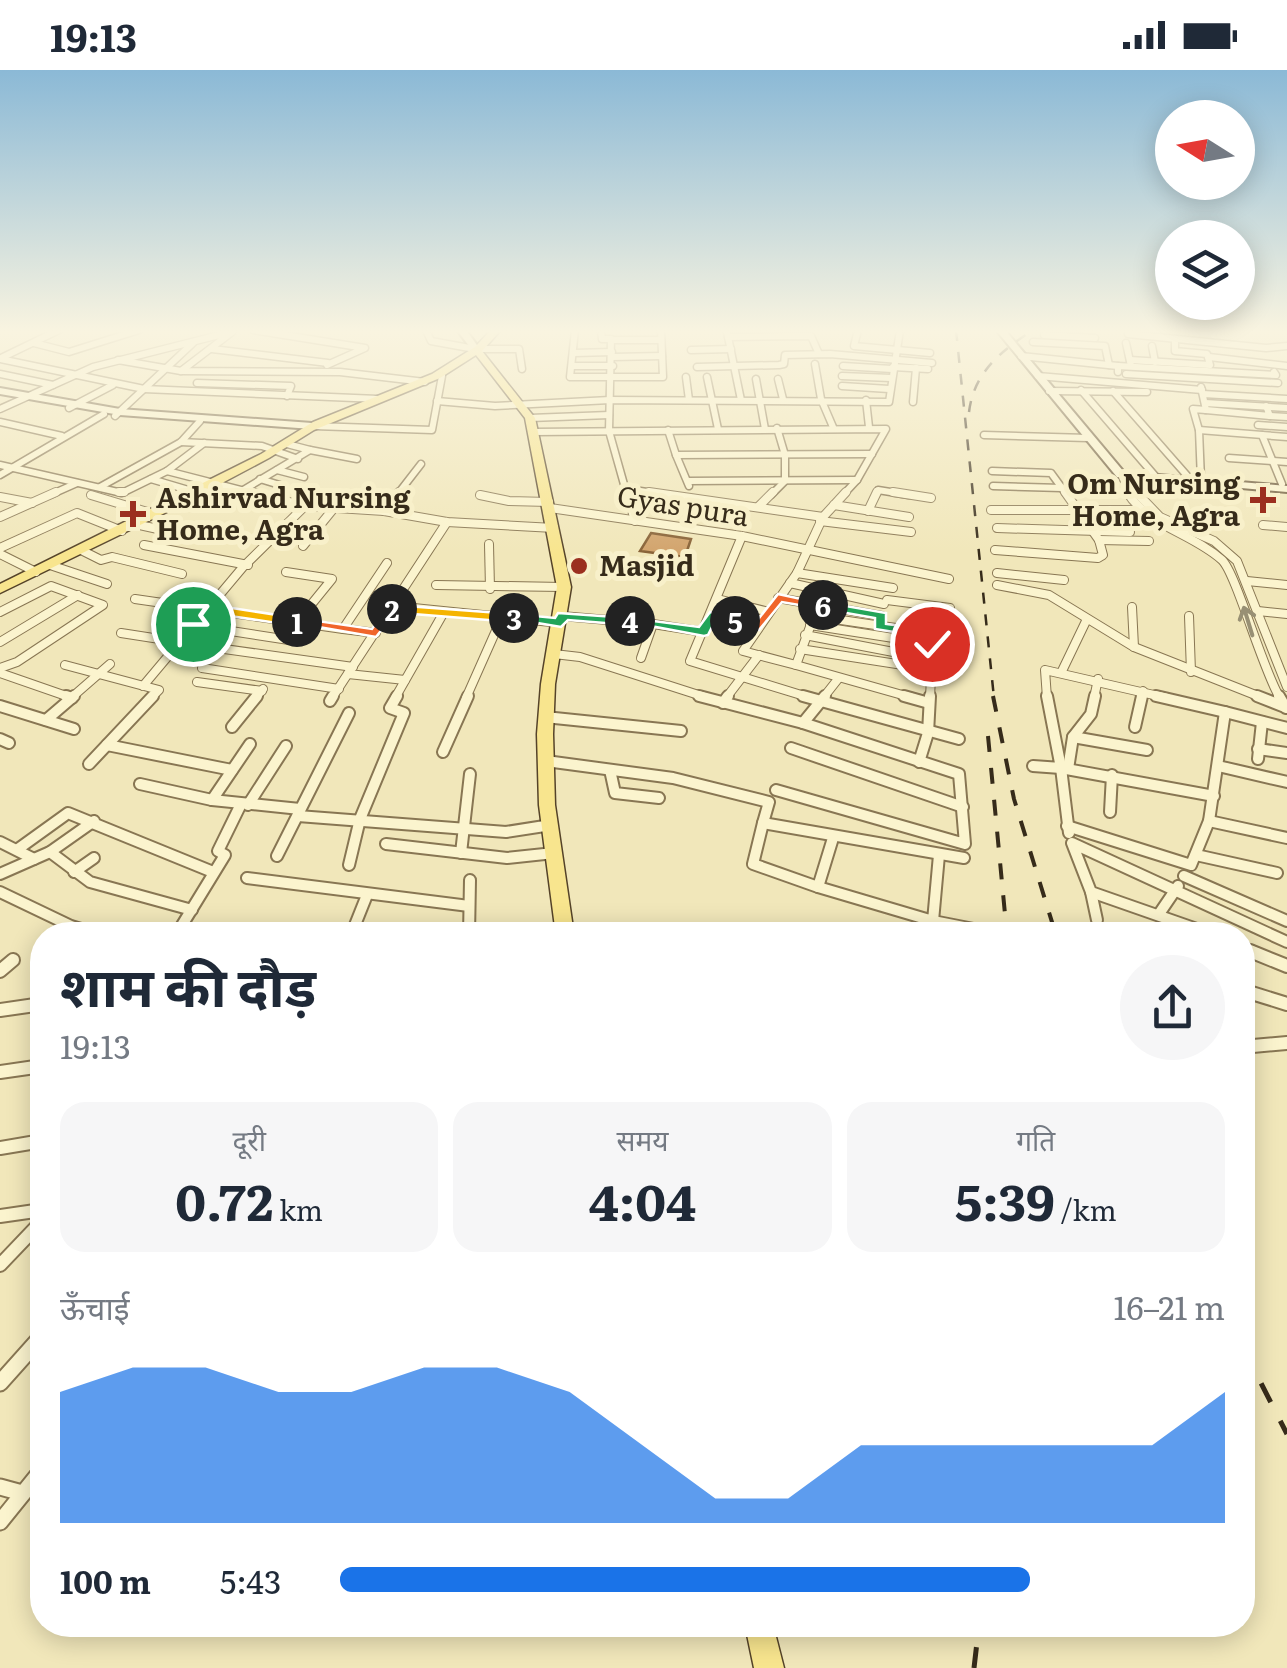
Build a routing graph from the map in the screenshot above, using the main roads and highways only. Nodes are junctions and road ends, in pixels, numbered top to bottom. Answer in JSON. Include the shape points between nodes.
{"nodes":[{"id":1,"x":363,"y":405,"type":"edge"},
{"id":2,"x":522,"y":405,"type":"edge"},
{"id":3,"x":0,"y":589,"type":"edge"},
{"id":4,"x":562,"y":922,"type":"edge"},
{"id":5,"x":762,"y":1637,"type":"edge"},
{"id":6,"x":769,"y":1668,"type":"edge"}],
"edges":[{"from":1,"to":3,"type":"main road","via":[[306,425],[273,452]]},
{"from":2,"to":4,"type":"main road","via":[[532,425],[564,587],[546,716]]},
{"from":5,"to":6,"type":"main road"}]}
